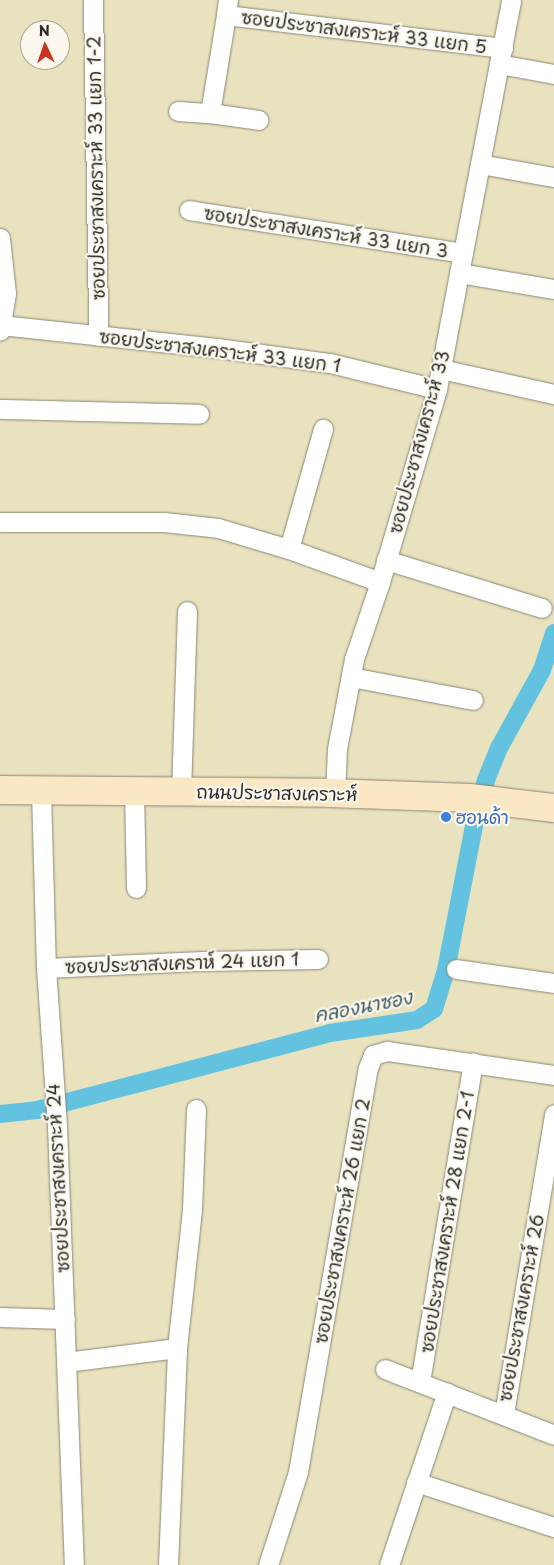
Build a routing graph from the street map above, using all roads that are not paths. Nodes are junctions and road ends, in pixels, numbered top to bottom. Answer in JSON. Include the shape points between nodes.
{"nodes":[{"id":1,"x":93,"y":0,"type":"edge"},
{"id":2,"x":511,"y":0,"type":"edge"},
{"id":3,"x":227,"y":8,"type":"edge"},
{"id":4,"x":501,"y":56,"type":"junction"},
{"id":5,"x":554,"y":74,"type":"edge"},
{"id":6,"x":178,"y":111,"type":"dead end"},
{"id":7,"x":210,"y":113,"type":"junction"},
{"id":8,"x":259,"y":120,"type":"dead end"},
{"id":9,"x":480,"y":164,"type":"junction"},
{"id":10,"x":554,"y":177,"type":"edge"},
{"id":11,"x":189,"y":210,"type":"dead end"},
{"id":12,"x":0,"y":238,"type":"edge"},
{"id":13,"x":463,"y":253,"type":"junction"},
{"id":14,"x":459,"y":273,"type":"junction"},
{"id":15,"x":554,"y":289,"type":"edge"},
{"id":16,"x":1,"y":328,"type":"edge"},
{"id":17,"x":98,"y":336,"type":"junction"},
{"id":18,"x":441,"y":369,"type":"junction"},
{"id":19,"x":437,"y":389,"type":"junction"},
{"id":20,"x":554,"y":394,"type":"edge"},
{"id":21,"x":0,"y":409,"type":"edge"},
{"id":22,"x":199,"y":414,"type":"dead end"},
{"id":23,"x":323,"y":428,"type":"dead end"},
{"id":24,"x":0,"y":522,"type":"edge"},
{"id":25,"x":289,"y":549,"type":"junction"},
{"id":26,"x":386,"y":560,"type":"junction"},
{"id":27,"x":380,"y":582,"type":"junction"},
{"id":28,"x":542,"y":608,"type":"dead end"},
{"id":29,"x":187,"y":611,"type":"dead end"},
{"id":30,"x":351,"y":677,"type":"junction"},
{"id":31,"x":473,"y":700,"type":"dead end"},
{"id":32,"x":0,"y":790,"type":"edge"},
{"id":33,"x":41,"y":790,"type":"junction"},
{"id":34,"x":134,"y":792,"type":"junction"},
{"id":35,"x":181,"y":792,"type":"junction"},
{"id":36,"x":335,"y":794,"type":"junction"},
{"id":37,"x":554,"y":808,"type":"edge"},
{"id":38,"x":136,"y":888,"type":"dead end"},
{"id":39,"x":318,"y":959,"type":"dead end"},
{"id":40,"x":46,"y":968,"type":"junction"},
{"id":41,"x":456,"y":969,"type":"dead end"},
{"id":42,"x":554,"y":983,"type":"edge"},
{"id":43,"x":473,"y":1062,"type":"junction"},
{"id":44,"x":554,"y":1076,"type":"edge"},
{"id":45,"x":196,"y":1109,"type":"dead end"},
{"id":46,"x":554,"y":1114,"type":"edge"},
{"id":47,"x":0,"y":1317,"type":"edge"},
{"id":48,"x":65,"y":1319,"type":"junction"},
{"id":49,"x":177,"y":1348,"type":"junction"},
{"id":50,"x":66,"y":1362,"type":"junction"},
{"id":51,"x":385,"y":1369,"type":"dead end"},
{"id":52,"x":420,"y":1382,"type":"junction"},
{"id":53,"x":447,"y":1392,"type":"junction"},
{"id":54,"x":504,"y":1414,"type":"junction"},
{"id":55,"x":554,"y":1435,"type":"edge"},
{"id":56,"x":416,"y":1482,"type":"junction"},
{"id":57,"x":554,"y":1527,"type":"edge"},
{"id":58,"x":74,"y":1565,"type":"edge"},
{"id":59,"x":168,"y":1565,"type":"edge"},
{"id":60,"x":268,"y":1565,"type":"edge"},
{"id":61,"x":389,"y":1565,"type":"edge"}],
"edges":[{"from":1,"to":17,"type":"street","name":"ซอยประชาสงเคราะห์ 33 แยก 1-2"},
{"from":2,"to":4,"type":"street","name":"ซอยประชาสงเคราะห์ 33"},
{"from":3,"to":4,"type":"street","name":"ซอยประชาสงเคราะห์ 33 แยก 5"},
{"from":3,"to":7,"type":"street","name":"ซอยประชาสงเคราะห์ 33 แยก 5"},
{"from":4,"to":5,"type":"street","name":"ซอยประชาสงเคราะห์ 33 แยก 5"},
{"from":4,"to":9,"type":"street","name":"ซอยประชาสงเคราะห์ 33"},
{"from":6,"to":7,"type":"street"},
{"from":7,"to":8,"type":"street"},
{"from":9,"to":10,"type":"street"},
{"from":9,"to":13,"type":"street","name":"ซอยประชาสงเคราะห์ 33"},
{"from":11,"to":13,"type":"street","name":"ซอยประชาสงเคราะห์ 33 แยก 3"},
{"from":12,"to":16,"type":"street","via":[[6,293]]},
{"from":13,"to":14,"type":"street","name":"ซอยประชาสงเคราะห์ 33"},
{"from":14,"to":15,"type":"street"},
{"from":14,"to":18,"type":"street","name":"ซอยประชาสงเคราะห์ 33"},
{"from":16,"to":17,"type":"street","name":"ซอยประชาสงเคราะห์ 33 แยก 1"},
{"from":17,"to":19,"type":"street","name":"ซอยประชาสงเคราะห์ 33 แยก 1","via":[[330,363]]},
{"from":18,"to":19,"type":"street","name":"ซอยประชาสงเคราะห์ 33"},
{"from":18,"to":20,"type":"street"},
{"from":19,"to":26,"type":"street","name":"ซอยประชาสงเคราะห์ 33"},
{"from":21,"to":22,"type":"street"},
{"from":23,"to":25,"type":"street"},
{"from":24,"to":25,"type":"street","via":[[196,524]]},
{"from":25,"to":27,"type":"street"},
{"from":26,"to":27,"type":"street","name":"ซอยประชาสงเคราะห์ 33"},
{"from":26,"to":28,"type":"street"},
{"from":27,"to":30,"type":"street","name":"ซอยประชาสงเคราะห์ 33"},
{"from":29,"to":35,"type":"street"},
{"from":30,"to":31,"type":"street"},
{"from":30,"to":36,"type":"street","name":"ซอยประชาสงเคราะห์ 33","via":[[337,750]]},
{"from":32,"to":33,"type":"main road","name":"ถนนประชาสงเคราะห์"},
{"from":33,"to":34,"type":"main road","name":"ถนนประชาสงเคราะห์"},
{"from":33,"to":40,"type":"street","name":"ซอยประชาสงเคราะห์ 24"},
{"from":34,"to":35,"type":"main road","name":"ถนนประชาสงเคราะห์"},
{"from":34,"to":38,"type":"street"},
{"from":35,"to":36,"type":"main road","name":"ถนนประชาสงเคราะห์"},
{"from":36,"to":37,"type":"main road","name":"ถนนประชาสงเคราะห์","via":[[480,799]]},
{"from":39,"to":40,"type":"street","name":"ซอยประชาสงเคราห์ 24 แยก 1"},
{"from":40,"to":48,"type":"street","name":"ซอยประชาสงเคราะห์ 24"},
{"from":41,"to":42,"type":"street"},
{"from":43,"to":44,"type":"street","name":"ซอยประชาสงเคราะห์ 26 แยก 2"},
{"from":43,"to":52,"type":"street","name":"ซอยประชาสงเคราะห์ 28 แยก 2-1"},
{"from":43,"to":60,"type":"street","name":"ซอยประชาสงเคราะห์ 26 แยก 2","via":[[387,1051],[373,1055],[368,1068],[298,1472]]},
{"from":45,"to":49,"type":"street","via":[[192,1208]]},
{"from":46,"to":54,"type":"street","name":"ซอยประชาสงเคราะห์ 26"},
{"from":47,"to":48,"type":"street"},
{"from":48,"to":50,"type":"street","name":"ซอยประชาสงเคราะห์ 24"},
{"from":49,"to":50,"type":"street"},
{"from":49,"to":59,"type":"street"},
{"from":50,"to":58,"type":"street","name":"ซอยประชาสงเคราะห์ 24"},
{"from":51,"to":52,"type":"street"},
{"from":52,"to":53,"type":"street"},
{"from":53,"to":54,"type":"street"},
{"from":53,"to":56,"type":"street"},
{"from":54,"to":55,"type":"street"},
{"from":56,"to":57,"type":"street"},
{"from":56,"to":61,"type":"street"}]}
